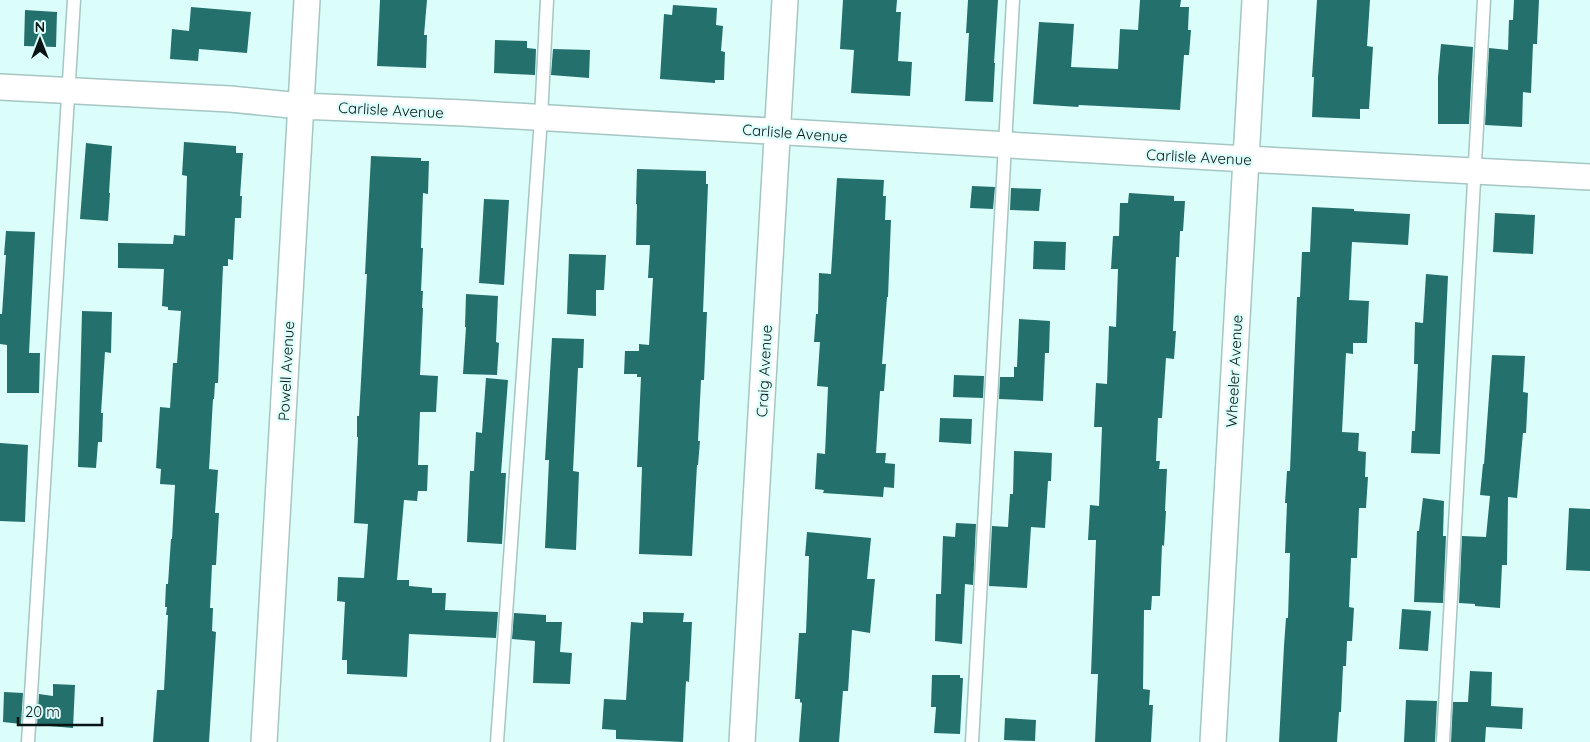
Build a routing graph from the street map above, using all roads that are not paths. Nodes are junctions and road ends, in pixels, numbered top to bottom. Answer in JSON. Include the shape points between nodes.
{"nodes":[{"id":1,"x":74,"y":0,"type":"edge"},
{"id":2,"x":307,"y":0,"type":"edge"},
{"id":3,"x":547,"y":0,"type":"edge"},
{"id":4,"x":785,"y":0,"type":"edge"},
{"id":5,"x":1013,"y":0,"type":"edge"},
{"id":6,"x":1255,"y":0,"type":"edge"},
{"id":7,"x":1484,"y":0,"type":"edge"},
{"id":8,"x":0,"y":87,"type":"edge"},
{"id":9,"x":68,"y":90,"type":"junction"},
{"id":10,"x":301,"y":106,"type":"junction"},
{"id":11,"x":542,"y":118,"type":"junction"},
{"id":12,"x":777,"y":132,"type":"junction"},
{"id":13,"x":1006,"y":146,"type":"junction"},
{"id":14,"x":1246,"y":159,"type":"junction"},
{"id":15,"x":1474,"y":170,"type":"junction"},
{"id":16,"x":1590,"y":178,"type":"edge"},
{"id":17,"x":28,"y":742,"type":"edge"},
{"id":18,"x":264,"y":742,"type":"edge"},
{"id":19,"x":497,"y":742,"type":"edge"},
{"id":20,"x":742,"y":742,"type":"edge"},
{"id":21,"x":972,"y":742,"type":"edge"},
{"id":22,"x":1213,"y":742,"type":"edge"},
{"id":23,"x":1443,"y":742,"type":"edge"}],
"edges":[{"from":1,"to":9,"type":"lane"},
{"from":2,"to":10,"type":"street","name":"Powell Avenue"},
{"from":3,"to":11,"type":"lane"},
{"from":4,"to":12,"type":"street","name":"Craig Avenue"},
{"from":5,"to":13,"type":"lane"},
{"from":6,"to":14,"type":"street","name":"Wheeler Avenue"},
{"from":7,"to":15,"type":"lane"},
{"from":8,"to":9,"type":"street","name":"Carlisle Avenue"},
{"from":9,"to":10,"type":"street","name":"Carlisle Avenue"},
{"from":9,"to":17,"type":"lane"},
{"from":10,"to":11,"type":"street","name":"Carlisle Avenue"},
{"from":10,"to":18,"type":"street","name":"Powell Avenue"},
{"from":11,"to":12,"type":"street","name":"Carlisle Avenue"},
{"from":11,"to":19,"type":"lane"},
{"from":12,"to":13,"type":"street","name":"Carlisle Avenue"},
{"from":12,"to":20,"type":"street","name":"Craig Avenue"},
{"from":13,"to":14,"type":"street","name":"Carlisle Avenue"},
{"from":13,"to":21,"type":"lane"},
{"from":14,"to":15,"type":"street","name":"Carlisle Avenue"},
{"from":14,"to":22,"type":"street","name":"Wheeler Avenue"},
{"from":15,"to":16,"type":"street","name":"Carlisle Avenue"},
{"from":15,"to":23,"type":"lane"}]}
